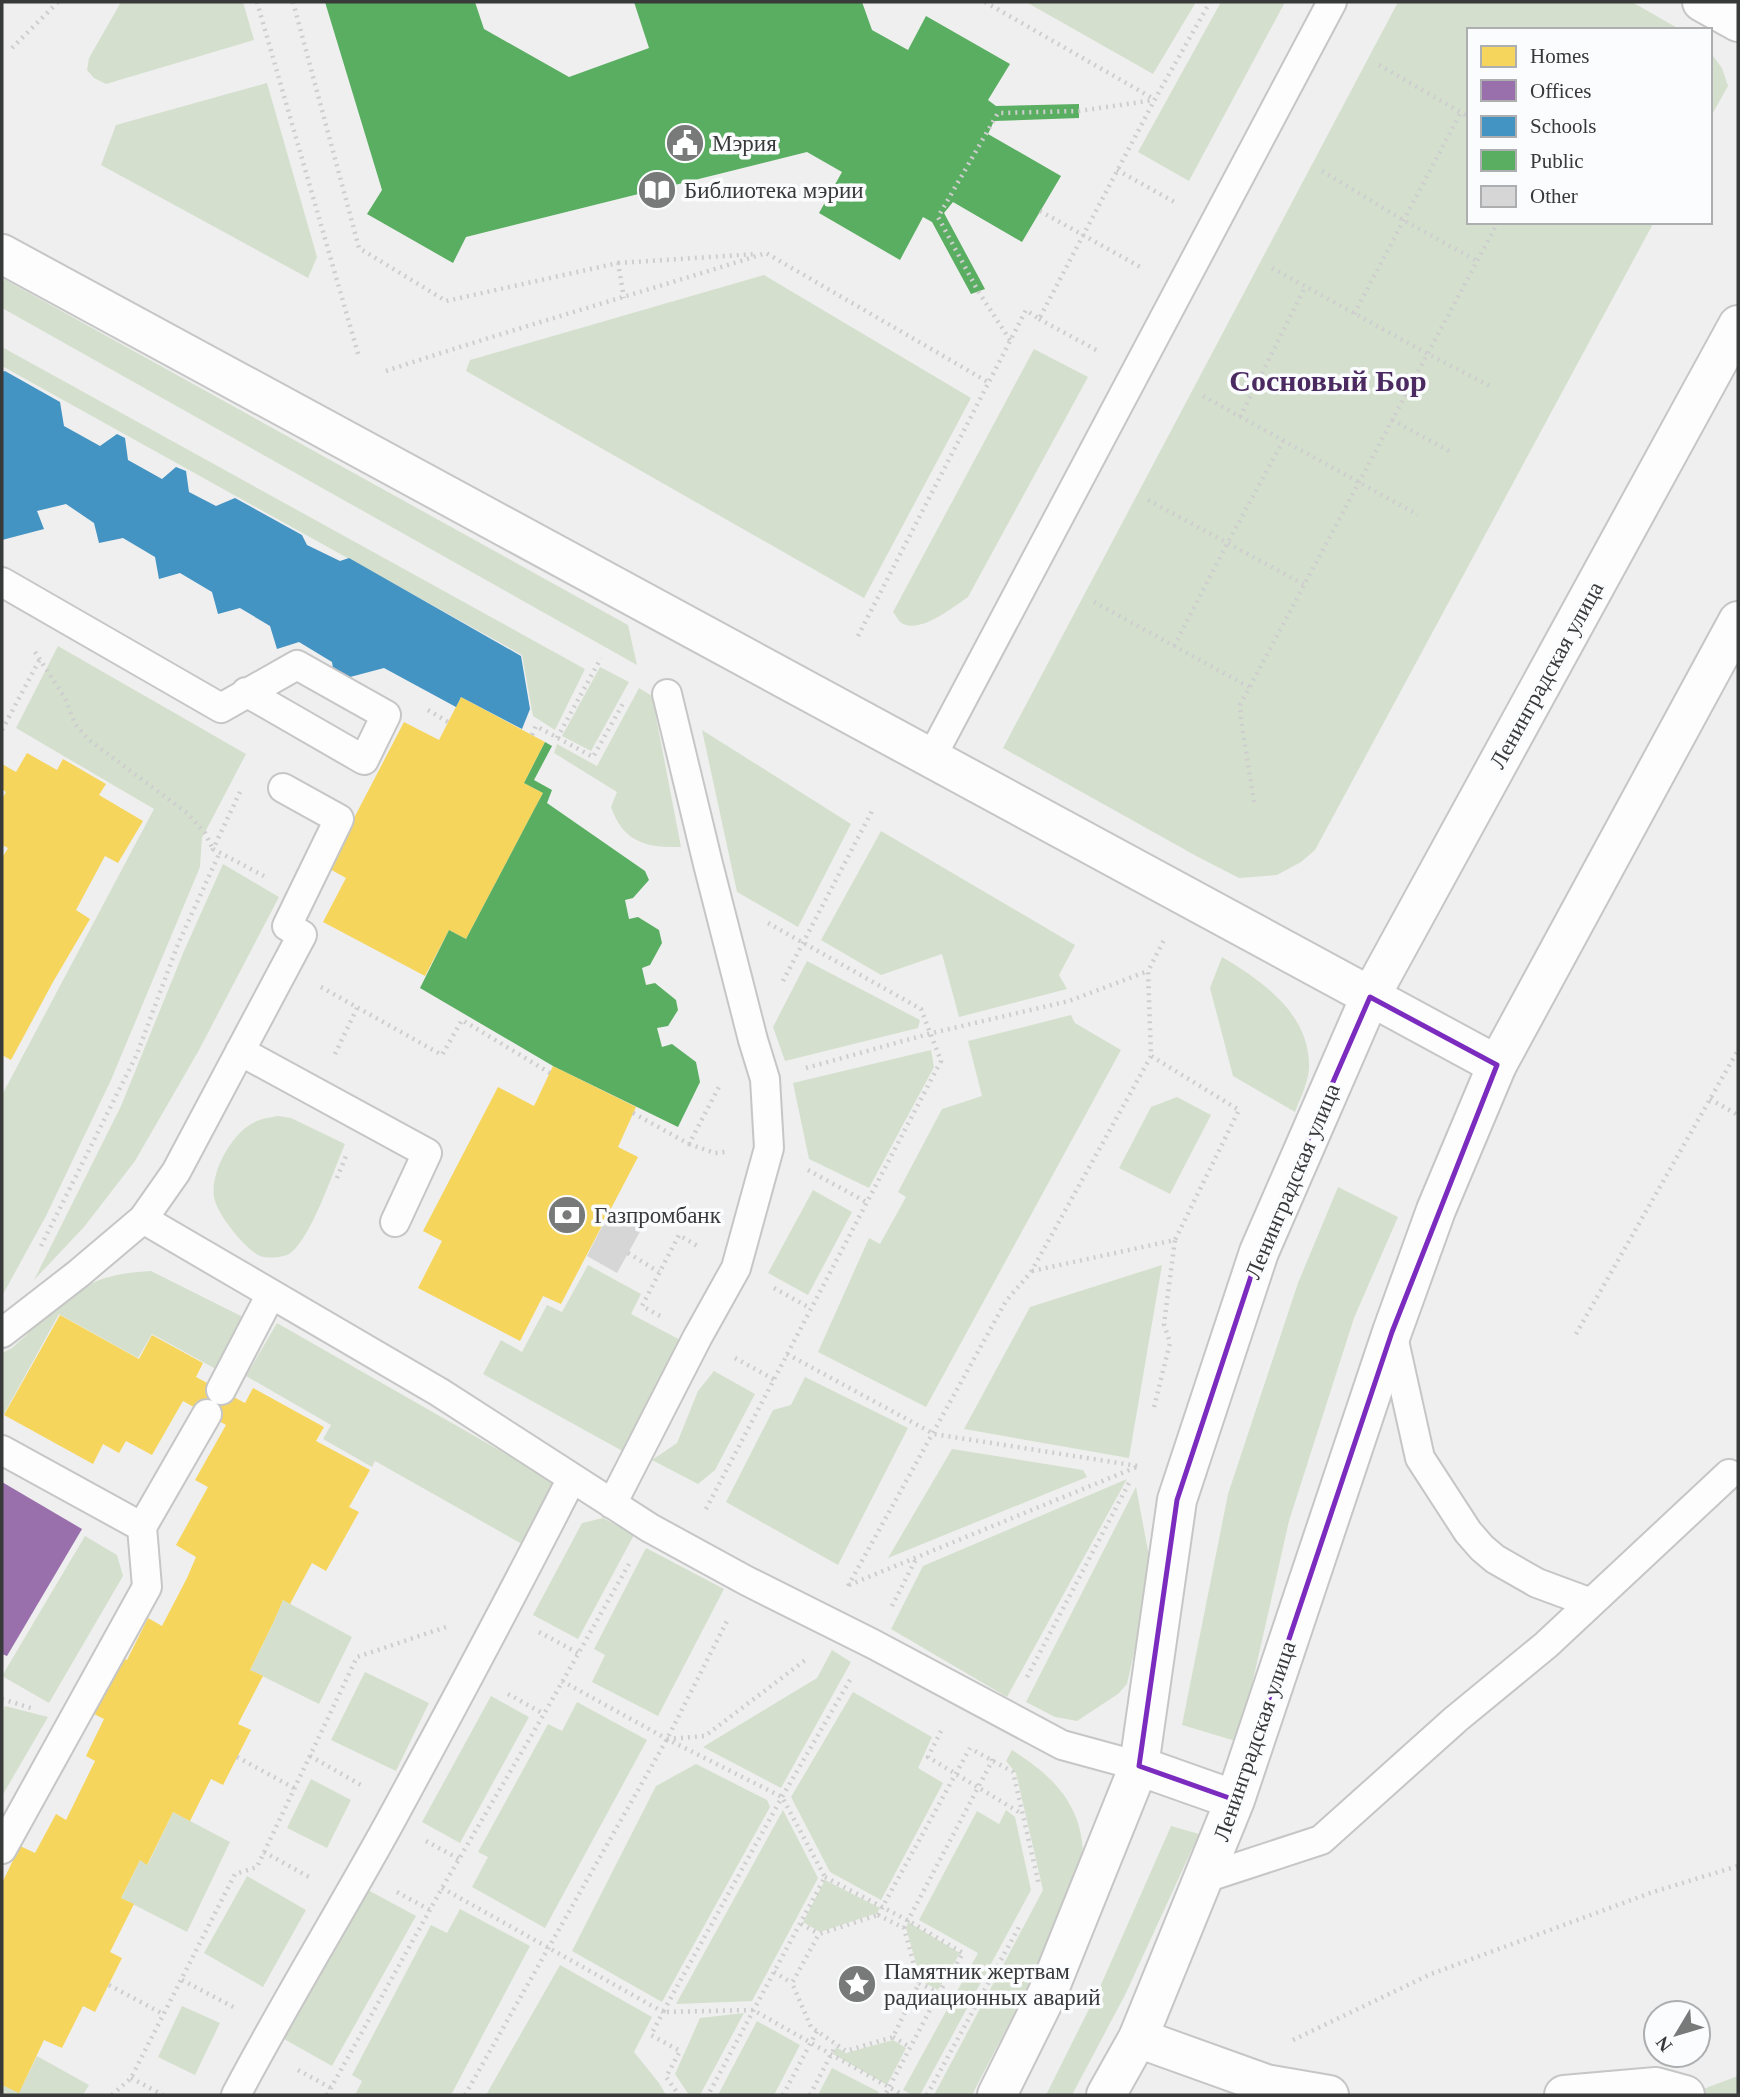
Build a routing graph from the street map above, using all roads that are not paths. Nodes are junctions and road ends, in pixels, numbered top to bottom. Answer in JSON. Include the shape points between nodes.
{"nodes":[{"id":1,"x":1332,"y":2,"type":"edge"},
{"id":2,"x":1702,"y":2,"type":"edge"},
{"id":3,"x":1738,"y":22,"type":"edge"},
{"id":4,"x":2,"y":254,"type":"edge"},
{"id":5,"x":1738,"y":325,"type":"edge"},
{"id":6,"x":2,"y":582,"type":"edge"},
{"id":7,"x":1738,"y":621,"type":"edge"},
{"id":8,"x":246,"y":692,"type":"dead end"},
{"id":9,"x":667,"y":694,"type":"dead end"},
{"id":10,"x":931,"y":758,"type":"junction"},
{"id":11,"x":283,"y":788,"type":"dead end"},
{"id":12,"x":1370,"y":997,"type":"junction"},
{"id":13,"x":240,"y":1052,"type":"junction"},
{"id":14,"x":1497,"y":1065,"type":"junction"},
{"id":15,"x":143,"y":1219,"type":"junction"},
{"id":16,"x":395,"y":1222,"type":"dead end"},
{"id":17,"x":271,"y":1294,"type":"junction"},
{"id":18,"x":1392,"y":1332,"type":"junction"},
{"id":19,"x":2,"y":1334,"type":"edge"},
{"id":20,"x":2,"y":1450,"type":"edge"},
{"id":21,"x":1729,"y":1474,"type":"dead end"},
{"id":22,"x":572,"y":1478,"type":"junction"},
{"id":23,"x":612,"y":1504,"type":"junction"},
{"id":24,"x":142,"y":1527,"type":"junction"},
{"id":25,"x":1591,"y":1604,"type":"junction"},
{"id":26,"x":1139,"y":1766,"type":"junction"},
{"id":27,"x":1235,"y":1800,"type":"junction"},
{"id":28,"x":2,"y":1849,"type":"edge"},
{"id":29,"x":1205,"y":1878,"type":"junction"},
{"id":30,"x":1138,"y":2038,"type":"junction"},
{"id":31,"x":236,"y":2095,"type":"edge"},
{"id":32,"x":997,"y":2095,"type":"edge"},
{"id":33,"x":1106,"y":2095,"type":"edge"},
{"id":34,"x":1329,"y":2095,"type":"edge"},
{"id":35,"x":1564,"y":2095,"type":"edge"},
{"id":36,"x":1685,"y":2095,"type":"edge"}],
"edges":[{"from":1,"to":10,"type":"lane"},
{"from":2,"to":3,"type":"main road"},
{"from":4,"to":10,"type":"main road"},
{"from":5,"to":12,"type":"main road","name":"Ленинградская улица"},
{"from":6,"to":8,"type":"lane","via":[[221,708]]},
{"from":7,"to":14,"type":"main road","name":"Ленинградская улица"},
{"from":9,"to":23,"type":"lane","via":[[765,1079],[769,1148],[736,1268]]},
{"from":10,"to":12,"type":"main road"},
{"from":11,"to":13,"type":"lane","via":[[339,819],[286,926],[302,935]]},
{"from":12,"to":14,"type":"main road"},
{"from":12,"to":26,"type":"main road","name":"Ленинградская улица","via":[[1259,1252],[1177,1500]]},
{"from":13,"to":15,"type":"lane","via":[[176,1172]]},
{"from":13,"to":16,"type":"lane","via":[[428,1153]]},
{"from":14,"to":18,"type":"main road","name":"Ленинградская улица","via":[[1436,1210]]},
{"from":15,"to":17,"type":"lane"},
{"from":15,"to":19,"type":"lane"},
{"from":17,"to":22,"type":"lane","via":[[439,1392]]},
{"from":17,"to":24,"type":"lane"},
{"from":18,"to":25,"type":"lane","via":[[1420,1458],[1462,1523],[1494,1559],[1537,1583]]},
{"from":18,"to":27,"type":"main road","name":"Ленинградская улица"},
{"from":20,"to":24,"type":"lane"},
{"from":21,"to":25,"type":"lane"},
{"from":22,"to":23,"type":"lane"},
{"from":22,"to":31,"type":"lane","via":[[399,1806]]},
{"from":23,"to":26,"type":"lane","via":[[747,1581],[1062,1745]]},
{"from":24,"to":28,"type":"lane","via":[[146,1587]]},
{"from":25,"to":29,"type":"lane","via":[[1321,1840]]},
{"from":26,"to":27,"type":"main road"},
{"from":26,"to":32,"type":"main road","name":"Ленинградская улица","via":[[1048,1993]]},
{"from":27,"to":29,"type":"main road","name":"Ленинградская улица"},
{"from":29,"to":30,"type":"main road","name":"Ленинградская улица"},
{"from":30,"to":33,"type":"main road","name":"Ленинградская улица"},
{"from":30,"to":34,"type":"main road","via":[[1266,2084]]},
{"from":35,"to":36,"type":"main road","via":[[1656,2087]]}]}
